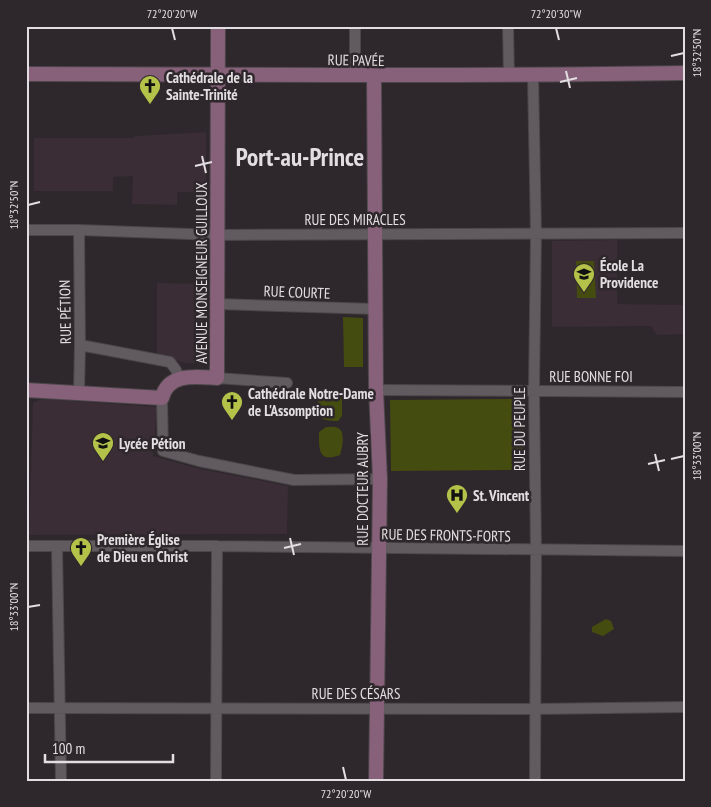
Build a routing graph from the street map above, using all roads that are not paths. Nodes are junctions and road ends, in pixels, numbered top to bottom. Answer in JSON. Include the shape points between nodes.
{"nodes":[{"id":1,"x":218,"y":26,"type":"edge"},
{"id":2,"x":355,"y":26,"type":"edge"},
{"id":3,"x":508,"y":26,"type":"edge"},
{"id":4,"x":685,"y":73,"type":"edge"},
{"id":5,"x":26,"y":74,"type":"edge"},
{"id":6,"x":218,"y":74,"type":"junction"},
{"id":7,"x":355,"y":76,"type":"junction"},
{"id":8,"x":509,"y":76,"type":"junction"},
{"id":9,"x":533,"y":76,"type":"junction"},
{"id":10,"x":374,"y":77,"type":"junction"},
{"id":11,"x":26,"y":230,"type":"edge"},
{"id":12,"x":79,"y":230,"type":"junction"},
{"id":13,"x":376,"y":233,"type":"junction"},
{"id":14,"x":685,"y":233,"type":"edge"},
{"id":15,"x":536,"y":234,"type":"junction"},
{"id":16,"x":217,"y":235,"type":"junction"},
{"id":17,"x":218,"y":304,"type":"junction"},
{"id":18,"x":376,"y":309,"type":"junction"},
{"id":19,"x":80,"y":345,"type":"junction"},
{"id":20,"x":217,"y":378,"type":"junction"},
{"id":21,"x":179,"y":379,"type":"junction"},
{"id":22,"x":287,"y":382,"type":"dead end"},
{"id":23,"x":26,"y":390,"type":"edge"},
{"id":24,"x":376,"y":390,"type":"junction"},
{"id":25,"x":534,"y":390,"type":"junction"},
{"id":26,"x":685,"y":392,"type":"edge"},
{"id":27,"x":79,"y":393,"type":"junction"},
{"id":28,"x":162,"y":398,"type":"junction"},
{"id":29,"x":380,"y":480,"type":"junction"},
{"id":30,"x":26,"y":546,"type":"edge"},
{"id":31,"x":217,"y":546,"type":"junction"},
{"id":32,"x":57,"y":547,"type":"junction"},
{"id":33,"x":378,"y":549,"type":"junction"},
{"id":34,"x":536,"y":551,"type":"junction"},
{"id":35,"x":685,"y":552,"type":"edge"},
{"id":36,"x":685,"y":707,"type":"edge"},
{"id":37,"x":26,"y":708,"type":"edge"},
{"id":38,"x":59,"y":708,"type":"junction"},
{"id":39,"x":217,"y":708,"type":"junction"},
{"id":40,"x":377,"y":708,"type":"junction"},
{"id":41,"x":535,"y":709,"type":"junction"},
{"id":42,"x":61,"y":781,"type":"edge"},
{"id":43,"x":216,"y":781,"type":"edge"},
{"id":44,"x":376,"y":781,"type":"edge"},
{"id":45,"x":535,"y":781,"type":"edge"}],
"edges":[{"from":1,"to":6,"type":"street","name":"AVENUE MONSEIGNEUR GUILLOUX"},
{"from":2,"to":7,"type":"street"},
{"from":3,"to":8,"type":"street"},
{"from":4,"to":9,"type":"street","name":"RUE PAVÉE"},
{"from":5,"to":6,"type":"street","name":"RUE PAVÉE"},
{"from":6,"to":7,"type":"street","name":"RUE PAVÉE"},
{"from":6,"to":16,"type":"street","name":"AVENUE MONSEIGNEUR GUILLOUX"},
{"from":7,"to":10,"type":"street","name":"RUE PAVÉE"},
{"from":8,"to":9,"type":"street","name":"RUE PAVÉE"},
{"from":8,"to":10,"type":"street","name":"RUE PAVÉE"},
{"from":9,"to":15,"type":"street","name":"RUE DU PEUPLE"},
{"from":10,"to":13,"type":"street","name":"RUE DOCTEUR AUBRY"},
{"from":11,"to":12,"type":"street","name":"RUE DES MIRACLES"},
{"from":12,"to":16,"type":"street","name":"RUE DES MIRACLES"},
{"from":12,"to":19,"type":"street","name":"RUE PÉTION"},
{"from":13,"to":15,"type":"street","name":"RUE DES MIRACLES"},
{"from":13,"to":16,"type":"street","name":"RUE DES MIRACLES"},
{"from":13,"to":18,"type":"street","name":"RUE DOCTEUR AUBRY"},
{"from":14,"to":15,"type":"street","name":"RUE DES MIRACLES"},
{"from":15,"to":25,"type":"street","name":"RUE DU PEUPLE"},
{"from":16,"to":17,"type":"street","name":"AVENUE MONSEIGNEUR GUILLOUX"},
{"from":17,"to":18,"type":"street","name":"RUE COURTE"},
{"from":17,"to":20,"type":"street","name":"AVENUE MONSEIGNEUR GUILLOUX"},
{"from":18,"to":24,"type":"street","name":"RUE DOCTEUR AUBRY"},
{"from":19,"to":21,"type":"street","via":[[170,362]]},
{"from":19,"to":27,"type":"street","name":"RUE PÉTION"},
{"from":20,"to":21,"type":"street","name":"AVENUE MONSEIGNEUR GUILLOUX"},
{"from":20,"to":22,"type":"street"},
{"from":21,"to":28,"type":"street","name":"AVENUE MONSEIGNEUR GUILLOUX","via":[[167,386]]},
{"from":23,"to":27,"type":"street"},
{"from":24,"to":25,"type":"street","name":"RUE BONNE FOI"},
{"from":24,"to":29,"type":"street","name":"RUE DOCTEUR AUBRY"},
{"from":25,"to":26,"type":"street","name":"RUE BONNE FOI"},
{"from":25,"to":34,"type":"street","name":"RUE DU PEUPLE"},
{"from":27,"to":28,"type":"street"},
{"from":28,"to":29,"type":"street","via":[[163,451],[294,480]]},
{"from":29,"to":33,"type":"street","name":"RUE DOCTEUR AUBRY"},
{"from":30,"to":32,"type":"street","name":"RUE DES FRONTS-FORTS"},
{"from":31,"to":32,"type":"street","name":"RUE DES FRONTS-FORTS"},
{"from":31,"to":33,"type":"street","name":"RUE DES FRONTS-FORTS"},
{"from":31,"to":39,"type":"street"},
{"from":32,"to":38,"type":"street"},
{"from":33,"to":34,"type":"street","name":"RUE DES FRONTS-FORTS"},
{"from":33,"to":40,"type":"street","name":"RUE DOCTEUR AUBRY"},
{"from":34,"to":35,"type":"street","name":"RUE DES FRONTS-FORTS"},
{"from":34,"to":41,"type":"street","name":"RUE DU PEUPLE"},
{"from":36,"to":41,"type":"street","name":"RUE DES CÉSARS"},
{"from":37,"to":38,"type":"street","name":"RUE DES CÉSARS"},
{"from":38,"to":39,"type":"street","name":"RUE DES CÉSARS"},
{"from":38,"to":42,"type":"street"},
{"from":39,"to":40,"type":"street","name":"RUE DES CÉSARS"},
{"from":39,"to":43,"type":"street"},
{"from":40,"to":41,"type":"street","name":"RUE DES CÉSARS"},
{"from":40,"to":44,"type":"street","name":"RUE DOCTEUR AUBRY"},
{"from":41,"to":45,"type":"street","name":"RUE DU PEUPLE"}]}
